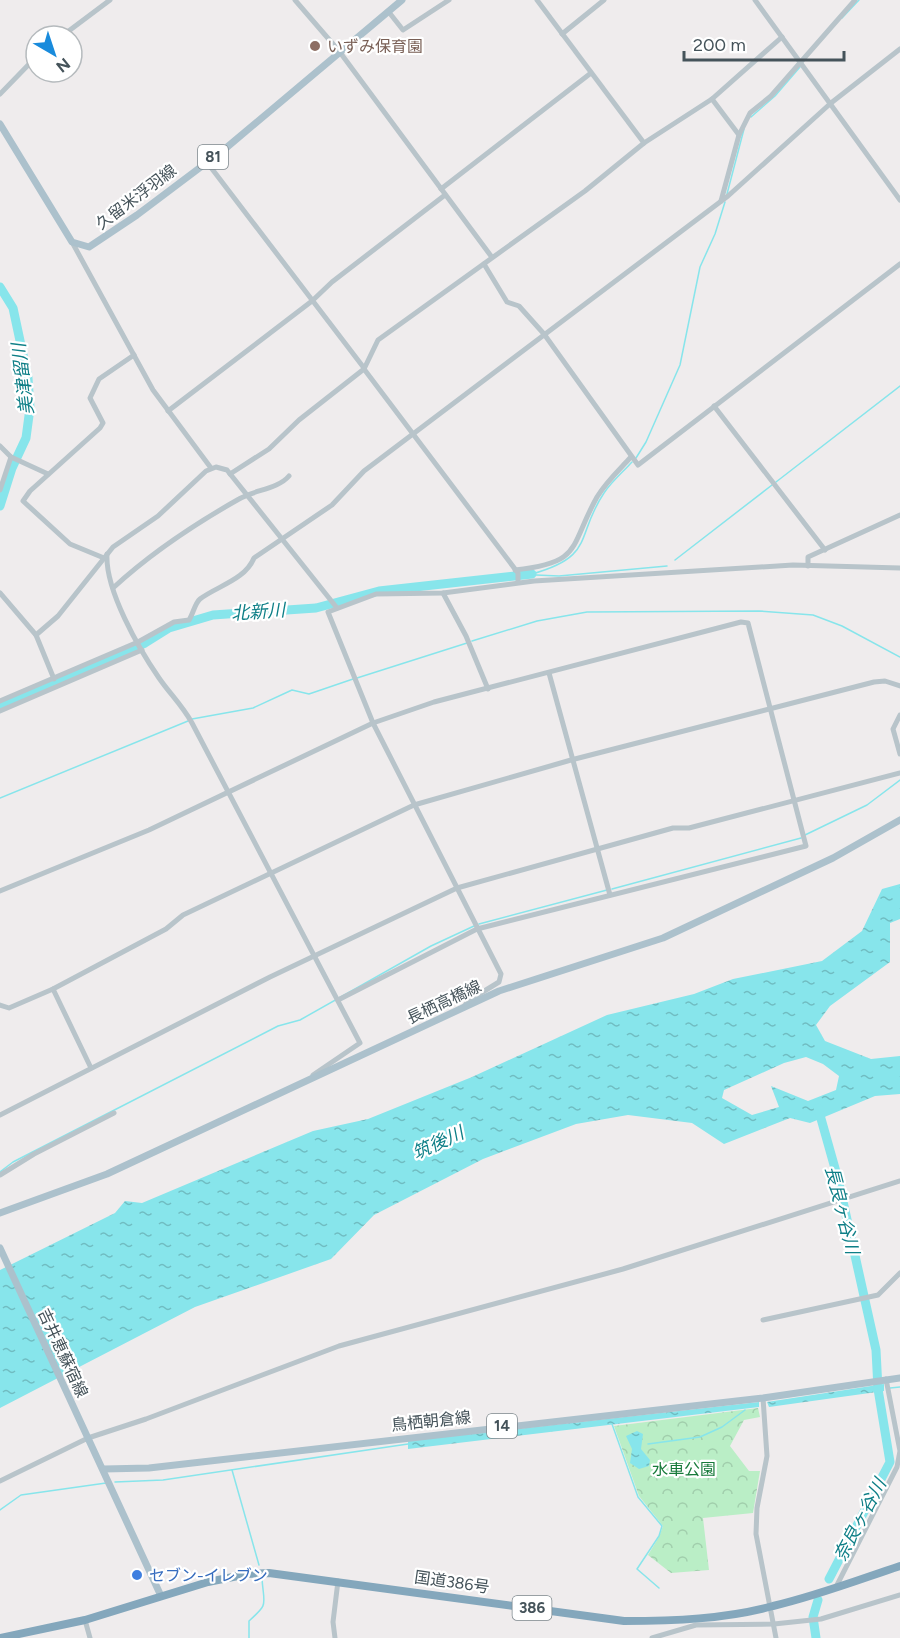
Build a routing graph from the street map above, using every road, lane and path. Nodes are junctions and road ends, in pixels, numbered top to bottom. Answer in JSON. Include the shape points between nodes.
{"nodes":[{"id":1,"x":110,"y":0,"type":"edge"},
{"id":2,"x":295,"y":0,"type":"edge"},
{"id":3,"x":402,"y":0,"type":"edge"},
{"id":4,"x":448,"y":0,"type":"edge"},
{"id":5,"x":537,"y":0,"type":"edge"},
{"id":6,"x":604,"y":0,"type":"edge"},
{"id":7,"x":755,"y":0,"type":"edge"},
{"id":8,"x":855,"y":0,"type":"edge"},
{"id":9,"x":388,"y":11,"type":"junction"},
{"id":10,"x":78,"y":24,"type":"edge"},
{"id":11,"x":562,"y":33,"type":"junction"},
{"id":12,"x":782,"y":37,"type":"junction"},
{"id":13,"x":900,"y":49,"type":"edge"},
{"id":14,"x":339,"y":51,"type":"junction"},
{"id":15,"x":801,"y":64,"type":"junction"},
{"id":16,"x":24,"y":69,"type":"edge"},
{"id":17,"x":591,"y":73,"type":"junction"},
{"id":18,"x":0,"y":94,"type":"edge"},
{"id":19,"x":712,"y":99,"type":"junction"},
{"id":20,"x":831,"y":103,"type":"junction"},
{"id":21,"x":0,"y":124,"type":"edge"},
{"id":22,"x":739,"y":135,"type":"junction"},
{"id":23,"x":644,"y":143,"type":"junction"},
{"id":24,"x":206,"y":161,"type":"junction"},
{"id":25,"x":441,"y":189,"type":"junction"},
{"id":26,"x":445,"y":195,"type":"junction"},
{"id":27,"x":724,"y":199,"type":"junction"},
{"id":28,"x":900,"y":200,"type":"edge"},
{"id":29,"x":72,"y":242,"type":"junction"},
{"id":30,"x":491,"y":256,"type":"junction"},
{"id":31,"x":484,"y":264,"type":"junction"},
{"id":32,"x":900,"y":264,"type":"edge"},
{"id":33,"x":312,"y":301,"type":"junction"},
{"id":34,"x":544,"y":334,"type":"junction"},
{"id":35,"x":134,"y":355,"type":"junction"},
{"id":36,"x":364,"y":368,"type":"junction"},
{"id":37,"x":714,"y":406,"type":"junction"},
{"id":38,"x":168,"y":411,"type":"junction"},
{"id":39,"x":412,"y":434,"type":"junction"},
{"id":40,"x":0,"y":446,"type":"edge"},
{"id":41,"x":12,"y":457,"type":"junction"},
{"id":42,"x":631,"y":458,"type":"junction"},
{"id":43,"x":211,"y":468,"type":"junction"},
{"id":44,"x":48,"y":474,"type":"junction"},
{"id":45,"x":230,"y":474,"type":"junction"},
{"id":46,"x":289,"y":476,"type":"dead end"},
{"id":47,"x":0,"y":490,"type":"edge"},
{"id":48,"x":247,"y":494,"type":"junction"},
{"id":49,"x":900,"y":515,"type":"edge"},
{"id":50,"x":283,"y":538,"type":"junction"},
{"id":51,"x":825,"y":550,"type":"junction"},
{"id":52,"x":105,"y":556,"type":"junction"},
{"id":53,"x":808,"y":563,"type":"junction"},
{"id":54,"x":900,"y":568,"type":"edge"},
{"id":55,"x":517,"y":576,"type":"junction"},
{"id":56,"x":113,"y":588,"type":"junction"},
{"id":57,"x":0,"y":593,"type":"edge"},
{"id":58,"x":443,"y":593,"type":"junction"},
{"id":59,"x":336,"y":607,"type":"junction"},
{"id":60,"x":36,"y":635,"type":"junction"},
{"id":61,"x":140,"y":647,"type":"junction"},
{"id":62,"x":549,"y":673,"type":"junction"},
{"id":63,"x":54,"y":679,"type":"junction"},
{"id":64,"x":900,"y":686,"type":"edge"},
{"id":65,"x":488,"y":688,"type":"junction"},
{"id":66,"x":0,"y":701,"type":"edge"},
{"id":67,"x":771,"y":709,"type":"junction"},
{"id":68,"x":0,"y":711,"type":"edge"},
{"id":69,"x":900,"y":715,"type":"edge"},
{"id":70,"x":373,"y":723,"type":"junction"},
{"id":71,"x":900,"y":754,"type":"edge"},
{"id":72,"x":571,"y":760,"type":"junction"},
{"id":73,"x":900,"y":772,"type":"edge"},
{"id":74,"x":230,"y":793,"type":"junction"},
{"id":75,"x":795,"y":800,"type":"junction"},
{"id":76,"x":414,"y":805,"type":"junction"},
{"id":77,"x":900,"y":820,"type":"edge"},
{"id":78,"x":597,"y":851,"type":"junction"},
{"id":79,"x":272,"y":874,"type":"junction"},
{"id":80,"x":457,"y":888,"type":"junction"},
{"id":81,"x":0,"y":891,"type":"edge"},
{"id":82,"x":610,"y":895,"type":"junction"},
{"id":83,"x":477,"y":929,"type":"junction"},
{"id":84,"x":314,"y":956,"type":"junction"},
{"id":85,"x":53,"y":989,"type":"junction"},
{"id":86,"x":338,"y":1000,"type":"junction"},
{"id":87,"x":0,"y":1005,"type":"edge"},
{"id":88,"x":464,"y":1007,"type":"junction"},
{"id":89,"x":91,"y":1068,"type":"junction"},
{"id":90,"x":306,"y":1083,"type":"junction"},
{"id":91,"x":114,"y":1113,"type":"dead end"},
{"id":92,"x":0,"y":1115,"type":"edge"},
{"id":93,"x":0,"y":1175,"type":"edge"},
{"id":94,"x":900,"y":1181,"type":"edge"},
{"id":95,"x":0,"y":1213,"type":"edge"},
{"id":96,"x":0,"y":1248,"type":"edge"},
{"id":97,"x":900,"y":1273,"type":"edge"},
{"id":98,"x":763,"y":1320,"type":"dead end"},
{"id":99,"x":900,"y":1378,"type":"edge"},
{"id":100,"x":886,"y":1380,"type":"junction"},
{"id":101,"x":763,"y":1399,"type":"junction"},
{"id":102,"x":88,"y":1438,"type":"junction"},
{"id":103,"x":897,"y":1467,"type":"junction"},
{"id":104,"x":104,"y":1469,"type":"junction"},
{"id":105,"x":900,"y":1475,"type":"edge"},
{"id":106,"x":0,"y":1481,"type":"edge"},
{"id":107,"x":900,"y":1566,"type":"edge"},
{"id":108,"x":338,"y":1581,"type":"junction"},
{"id":109,"x":836,"y":1587,"type":"junction"},
{"id":110,"x":900,"y":1595,"type":"edge"},
{"id":111,"x":161,"y":1596,"type":"junction"},
{"id":112,"x":771,"y":1607,"type":"junction"},
{"id":113,"x":85,"y":1620,"type":"junction"},
{"id":114,"x":695,"y":1622,"type":"junction"},
{"id":115,"x":774,"y":1624,"type":"junction"},
{"id":116,"x":0,"y":1638,"type":"edge"},
{"id":117,"x":90,"y":1638,"type":"edge"},
{"id":118,"x":335,"y":1638,"type":"edge"},
{"id":119,"x":652,"y":1638,"type":"edge"},
{"id":120,"x":776,"y":1638,"type":"edge"}],
"edges":[{"from":1,"to":10,"type":"street"},
{"from":2,"to":14,"type":"street"},
{"from":3,"to":9,"type":"main road","name":"久留米浮羽線","number":"81"},
{"from":4,"to":9,"type":"street","via":[[404,30]]},
{"from":5,"to":11,"type":"street"},
{"from":6,"to":11,"type":"street"},
{"from":7,"to":12,"type":"street"},
{"from":8,"to":15,"type":"street"},
{"from":9,"to":14,"type":"main road","name":"久留米浮羽線","number":"81"},
{"from":11,"to":17,"type":"street"},
{"from":12,"to":15,"type":"street"},
{"from":12,"to":19,"type":"street"},
{"from":13,"to":20,"type":"street"},
{"from":14,"to":24,"type":"main road","name":"久留米浮羽線","number":"81"},
{"from":14,"to":25,"type":"street"},
{"from":15,"to":20,"type":"street"},
{"from":15,"to":22,"type":"street","via":[[750,113]]},
{"from":16,"to":18,"type":"street"},
{"from":17,"to":23,"type":"street"},
{"from":17,"to":25,"type":"street"},
{"from":19,"to":22,"type":"street"},
{"from":19,"to":23,"type":"street"},
{"from":20,"to":27,"type":"street"},
{"from":20,"to":28,"type":"street"},
{"from":21,"to":29,"type":"main road"},
{"from":22,"to":27,"type":"street"},
{"from":23,"to":30,"type":"street","via":[[585,191]]},
{"from":24,"to":29,"type":"main road","name":"久留米浮羽線","number":"81","via":[[96,244],[83,247]]},
{"from":24,"to":33,"type":"street"},
{"from":25,"to":26,"type":"street"},
{"from":26,"to":30,"type":"street"},
{"from":26,"to":33,"type":"street"},
{"from":27,"to":34,"type":"street"},
{"from":29,"to":35,"type":"street"},
{"from":30,"to":31,"type":"street"},
{"from":31,"to":34,"type":"street","via":[[507,302],[519,306]]},
{"from":31,"to":36,"type":"street","via":[[378,340]]},
{"from":32,"to":37,"type":"street"},
{"from":33,"to":36,"type":"street"},
{"from":33,"to":38,"type":"street"},
{"from":34,"to":39,"type":"street"},
{"from":34,"to":42,"type":"street"},
{"from":35,"to":38,"type":"street"},
{"from":35,"to":44,"type":"street","via":[[94,386],[90,398],[103,423],[100,428]]},
{"from":36,"to":39,"type":"street"},
{"from":36,"to":45,"type":"street","via":[[263,454]]},
{"from":37,"to":42,"type":"street","via":[[638,465]]},
{"from":37,"to":51,"type":"street"},
{"from":38,"to":43,"type":"street"},
{"from":39,"to":50,"type":"street","via":[[364,471],[332,505]]},
{"from":39,"to":55,"type":"street"},
{"from":40,"to":41,"type":"street"},
{"from":41,"to":44,"type":"street"},
{"from":41,"to":47,"type":"street"},
{"from":42,"to":55,"type":"street","via":[[598,496],[567,555],[551,565]]},
{"from":43,"to":45,"type":"street"},
{"from":43,"to":52,"type":"street","via":[[158,516]]},
{"from":44,"to":52,"type":"street","via":[[23,501],[70,544]]},
{"from":45,"to":48,"type":"street"},
{"from":46,"to":48,"type":"street"},
{"from":48,"to":50,"type":"street"},
{"from":48,"to":56,"type":"street","via":[[184,530]]},
{"from":49,"to":51,"type":"street"},
{"from":50,"to":59,"type":"street"},
{"from":50,"to":61,"type":"street","via":[[254,558],[236,578],[198,600],[189,620],[174,622]]},
{"from":51,"to":53,"type":"street"},
{"from":52,"to":56,"type":"street"},
{"from":52,"to":60,"type":"street","via":[[58,616]]},
{"from":53,"to":54,"type":"street"},
{"from":53,"to":55,"type":"street"},
{"from":55,"to":58,"type":"street"},
{"from":56,"to":61,"type":"street"},
{"from":57,"to":60,"type":"street"},
{"from":58,"to":59,"type":"street","via":[[376,594]]},
{"from":58,"to":65,"type":"street"},
{"from":59,"to":70,"type":"street","via":[[328,612]]},
{"from":60,"to":63,"type":"street"},
{"from":61,"to":63,"type":"street"},
{"from":61,"to":68,"type":"street"},
{"from":61,"to":74,"type":"street","via":[[159,679],[179,700]]},
{"from":62,"to":65,"type":"street"},
{"from":62,"to":67,"type":"street","via":[[748,623]]},
{"from":62,"to":72,"type":"street"},
{"from":63,"to":66,"type":"street"},
{"from":64,"to":67,"type":"street","via":[[874,682]]},
{"from":65,"to":70,"type":"street"},
{"from":67,"to":72,"type":"street"},
{"from":67,"to":75,"type":"street"},
{"from":69,"to":71,"type":"street","via":[[893,729]]},
{"from":70,"to":74,"type":"street"},
{"from":70,"to":76,"type":"street"},
{"from":72,"to":76,"type":"street"},
{"from":72,"to":78,"type":"street"},
{"from":73,"to":75,"type":"street"},
{"from":74,"to":79,"type":"street"},
{"from":74,"to":81,"type":"street"},
{"from":75,"to":78,"type":"street","via":[[689,828],[673,828]]},
{"from":75,"to":82,"type":"street","via":[[806,846]]},
{"from":76,"to":79,"type":"street"},
{"from":76,"to":80,"type":"street"},
{"from":77,"to":88,"type":"main road","name":"長栖高橋線","via":[[833,858],[663,938],[499,991]]},
{"from":78,"to":80,"type":"street"},
{"from":78,"to":82,"type":"street"},
{"from":79,"to":84,"type":"street"},
{"from":79,"to":85,"type":"street","via":[[183,915],[166,929]]},
{"from":80,"to":83,"type":"street"},
{"from":80,"to":84,"type":"street"},
{"from":82,"to":83,"type":"street"},
{"from":83,"to":86,"type":"street"},
{"from":83,"to":88,"type":"street","via":[[501,974],[499,982]]},
{"from":84,"to":86,"type":"street"},
{"from":84,"to":89,"type":"street"},
{"from":85,"to":87,"type":"street","via":[[9,1008]]},
{"from":85,"to":89,"type":"street"},
{"from":86,"to":90,"type":"street","via":[[360,1043]]},
{"from":88,"to":90,"type":"main road","name":"長栖高橋線"},
{"from":89,"to":92,"type":"street"},
{"from":90,"to":95,"type":"main road","name":"長栖高橋線","via":[[107,1174]]},
{"from":91,"to":93,"type":"street"},
{"from":94,"to":102,"type":"street","via":[[623,1269],[339,1346]]},
{"from":96,"to":102,"type":"main road","name":"吉井恵蘇宿線"},
{"from":97,"to":98,"type":"street","via":[[879,1295]]},
{"from":99,"to":100,"type":"main road","name":"鳥栖朝倉線","number":"14"},
{"from":100,"to":101,"type":"main road","name":"鳥栖朝倉線","number":"14"},
{"from":100,"to":103,"type":"street","via":[[900,1451]]},
{"from":101,"to":104,"type":"main road","name":"鳥栖朝倉線","number":"14","via":[[149,1468]]},
{"from":101,"to":112,"type":"street","via":[[767,1462],[756,1534]]},
{"from":102,"to":104,"type":"main road","name":"吉井恵蘇宿線"},
{"from":102,"to":106,"type":"street"},
{"from":103,"to":105,"type":"street"},
{"from":103,"to":109,"type":"street"},
{"from":104,"to":111,"type":"main road"},
{"from":107,"to":109,"type":"highway","name":"国道386号","number":"386"},
{"from":108,"to":111,"type":"highway","name":"国道386号","number":"386","via":[[248,1574]]},
{"from":108,"to":114,"type":"highway","name":"国道386号","number":"386","via":[[624,1621]]},
{"from":108,"to":118,"type":"street"},
{"from":109,"to":112,"type":"highway","name":"国道386号","number":"386"},
{"from":110,"to":115,"type":"street","via":[[821,1619]]},
{"from":111,"to":113,"type":"highway","name":"国道386号","number":"386"},
{"from":112,"to":114,"type":"highway","name":"国道386号","number":"386"},
{"from":112,"to":115,"type":"street"},
{"from":113,"to":116,"type":"highway","name":"国道386号","number":"386"},
{"from":113,"to":117,"type":"street"},
{"from":114,"to":115,"type":"street"},
{"from":114,"to":119,"type":"street"},
{"from":115,"to":120,"type":"street"}]}
